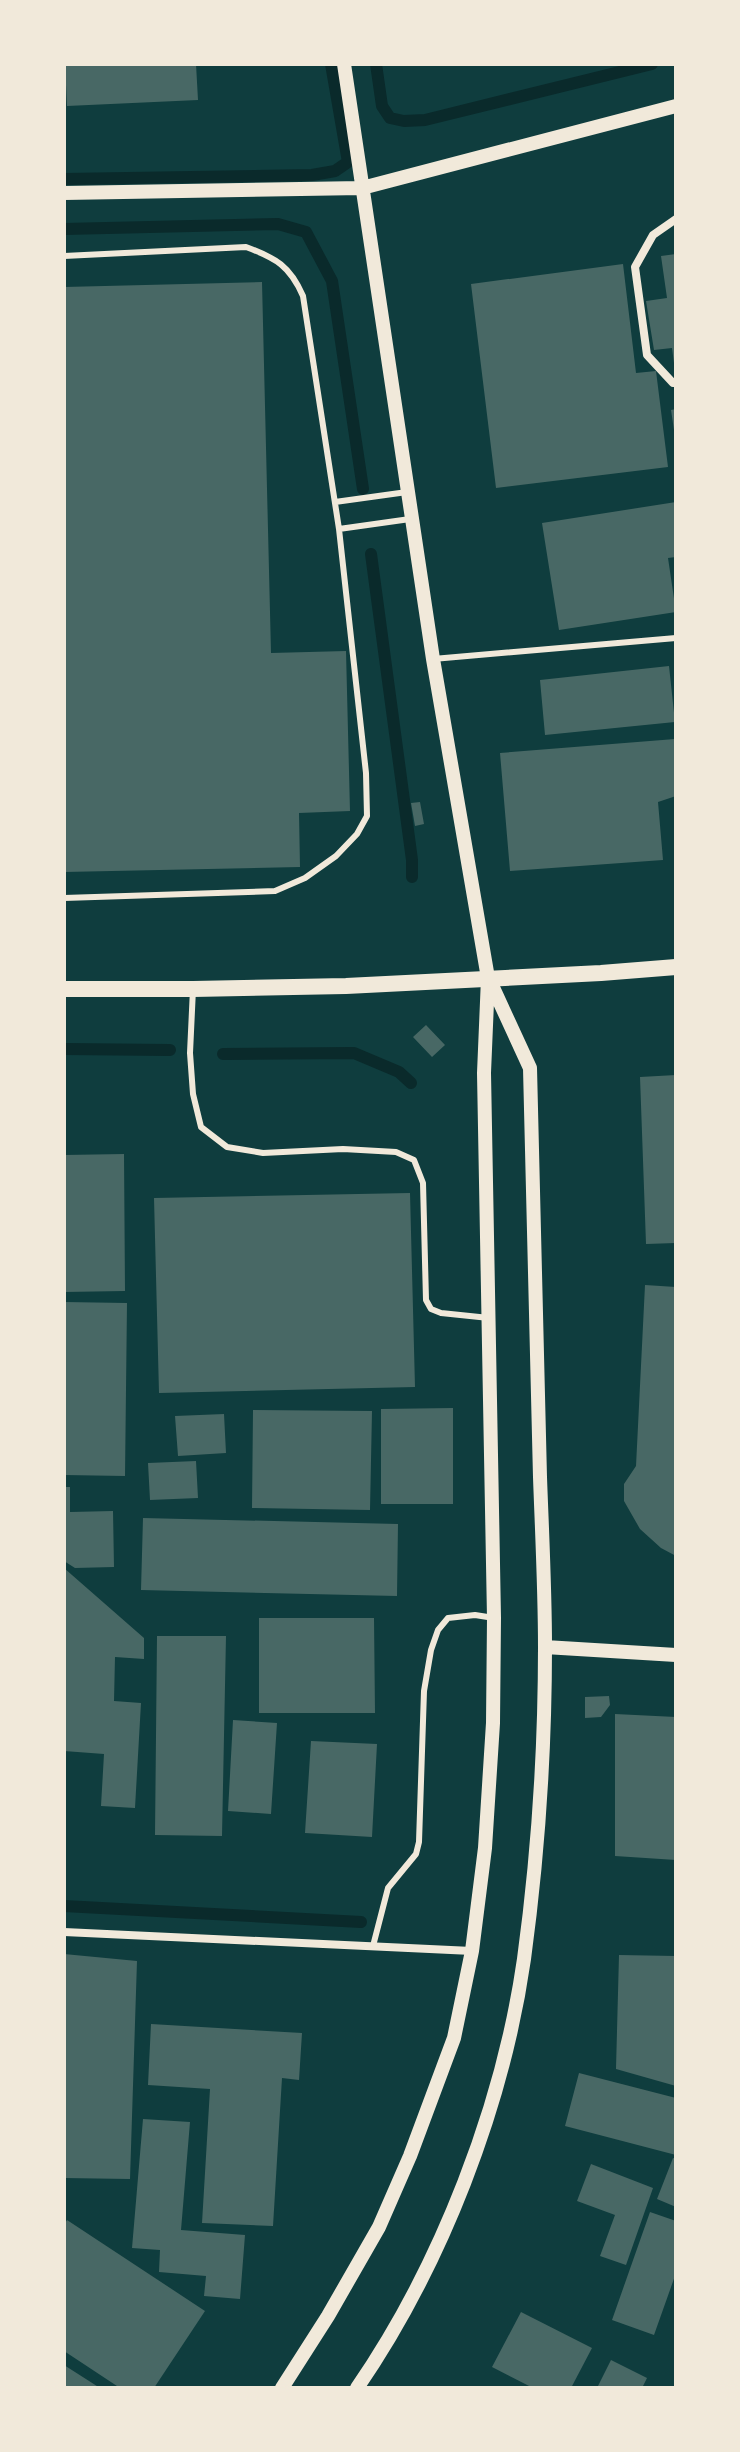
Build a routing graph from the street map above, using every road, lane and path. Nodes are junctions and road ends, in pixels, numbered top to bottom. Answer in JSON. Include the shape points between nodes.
{"nodes":[{"id":1,"x":344,"y":64,"type":"edge"},
{"id":2,"x":676,"y":106,"type":"edge"},
{"id":3,"x":362,"y":188,"type":"junction"},
{"id":4,"x":64,"y":193,"type":"edge"},
{"id":5,"x":676,"y":219,"type":"edge"},
{"id":6,"x":64,"y":256,"type":"edge"},
{"id":7,"x":676,"y":383,"type":"edge"},
{"id":8,"x":408,"y":492,"type":"junction"},
{"id":9,"x":335,"y":502,"type":"junction"},
{"id":10,"x":412,"y":519,"type":"junction"},
{"id":11,"x":339,"y":529,"type":"junction"},
{"id":12,"x":676,"y":638,"type":"edge"},
{"id":13,"x":433,"y":659,"type":"junction"},
{"id":14,"x":64,"y":898,"type":"edge"},
{"id":15,"x":676,"y":967,"type":"edge"},
{"id":16,"x":488,"y":978,"type":"junction"},
{"id":17,"x":64,"y":989,"type":"edge"},
{"id":18,"x":193,"y":989,"type":"junction"},
{"id":19,"x":489,"y":1318,"type":"junction"},
{"id":20,"x":494,"y":1618,"type":"junction"},
{"id":21,"x":545,"y":1647,"type":"junction"},
{"id":22,"x":676,"y":1655,"type":"edge"},
{"id":23,"x":64,"y":1932,"type":"edge"},
{"id":24,"x":373,"y":1946,"type":"junction"},
{"id":25,"x":472,"y":1951,"type":"junction"},
{"id":26,"x":282,"y":2388,"type":"edge"},
{"id":27,"x":357,"y":2388,"type":"edge"}],
"edges":[{"from":1,"to":3,"type":"street"},
{"from":2,"to":3,"type":"street"},
{"from":3,"to":4,"type":"street"},
{"from":3,"to":8,"type":"street"},
{"from":5,"to":7,"type":"street","via":[[653,235],[635,267],[647,355]]},
{"from":6,"to":9,"type":"lane","via":[[246,247],[272,257],[296,280],[303,296]]},
{"from":8,"to":9,"type":"lane"},
{"from":8,"to":10,"type":"street"},
{"from":9,"to":11,"type":"lane"},
{"from":10,"to":11,"type":"lane"},
{"from":10,"to":13,"type":"street"},
{"from":11,"to":14,"type":"lane","via":[[366,773],[367,816],[357,834],[305,878],[275,891]]},
{"from":12,"to":13,"type":"lane"},
{"from":13,"to":16,"type":"street"},
{"from":15,"to":16,"type":"main road"},
{"from":16,"to":18,"type":"main road"},
{"from":16,"to":19,"type":"street","via":[[484,1073]]},
{"from":16,"to":21,"type":"street","via":[[530,1068]]},
{"from":17,"to":18,"type":"main road"},
{"from":18,"to":19,"type":"lane","via":[[190,1053],[201,1127],[227,1147],[263,1153],[343,1149],[396,1152],[414,1160],[423,1183],[426,1300],[441,1313]]},
{"from":19,"to":20,"type":"street"},
{"from":20,"to":24,"type":"lane","via":[[448,1618],[438,1630],[424,1691],[419,1842],[416,1854],[388,1888]]},
{"from":20,"to":25,"type":"street","via":[[485,1848]]},
{"from":21,"to":22,"type":"street"},
{"from":21,"to":27,"type":"street","via":[[536,1857],[523,1963],[504,2053],[454,2210],[413,2295]]},
{"from":23,"to":24,"type":"street"},
{"from":24,"to":25,"type":"street"},
{"from":25,"to":26,"type":"street","via":[[454,2038],[410,2156],[379,2227]]}]}
